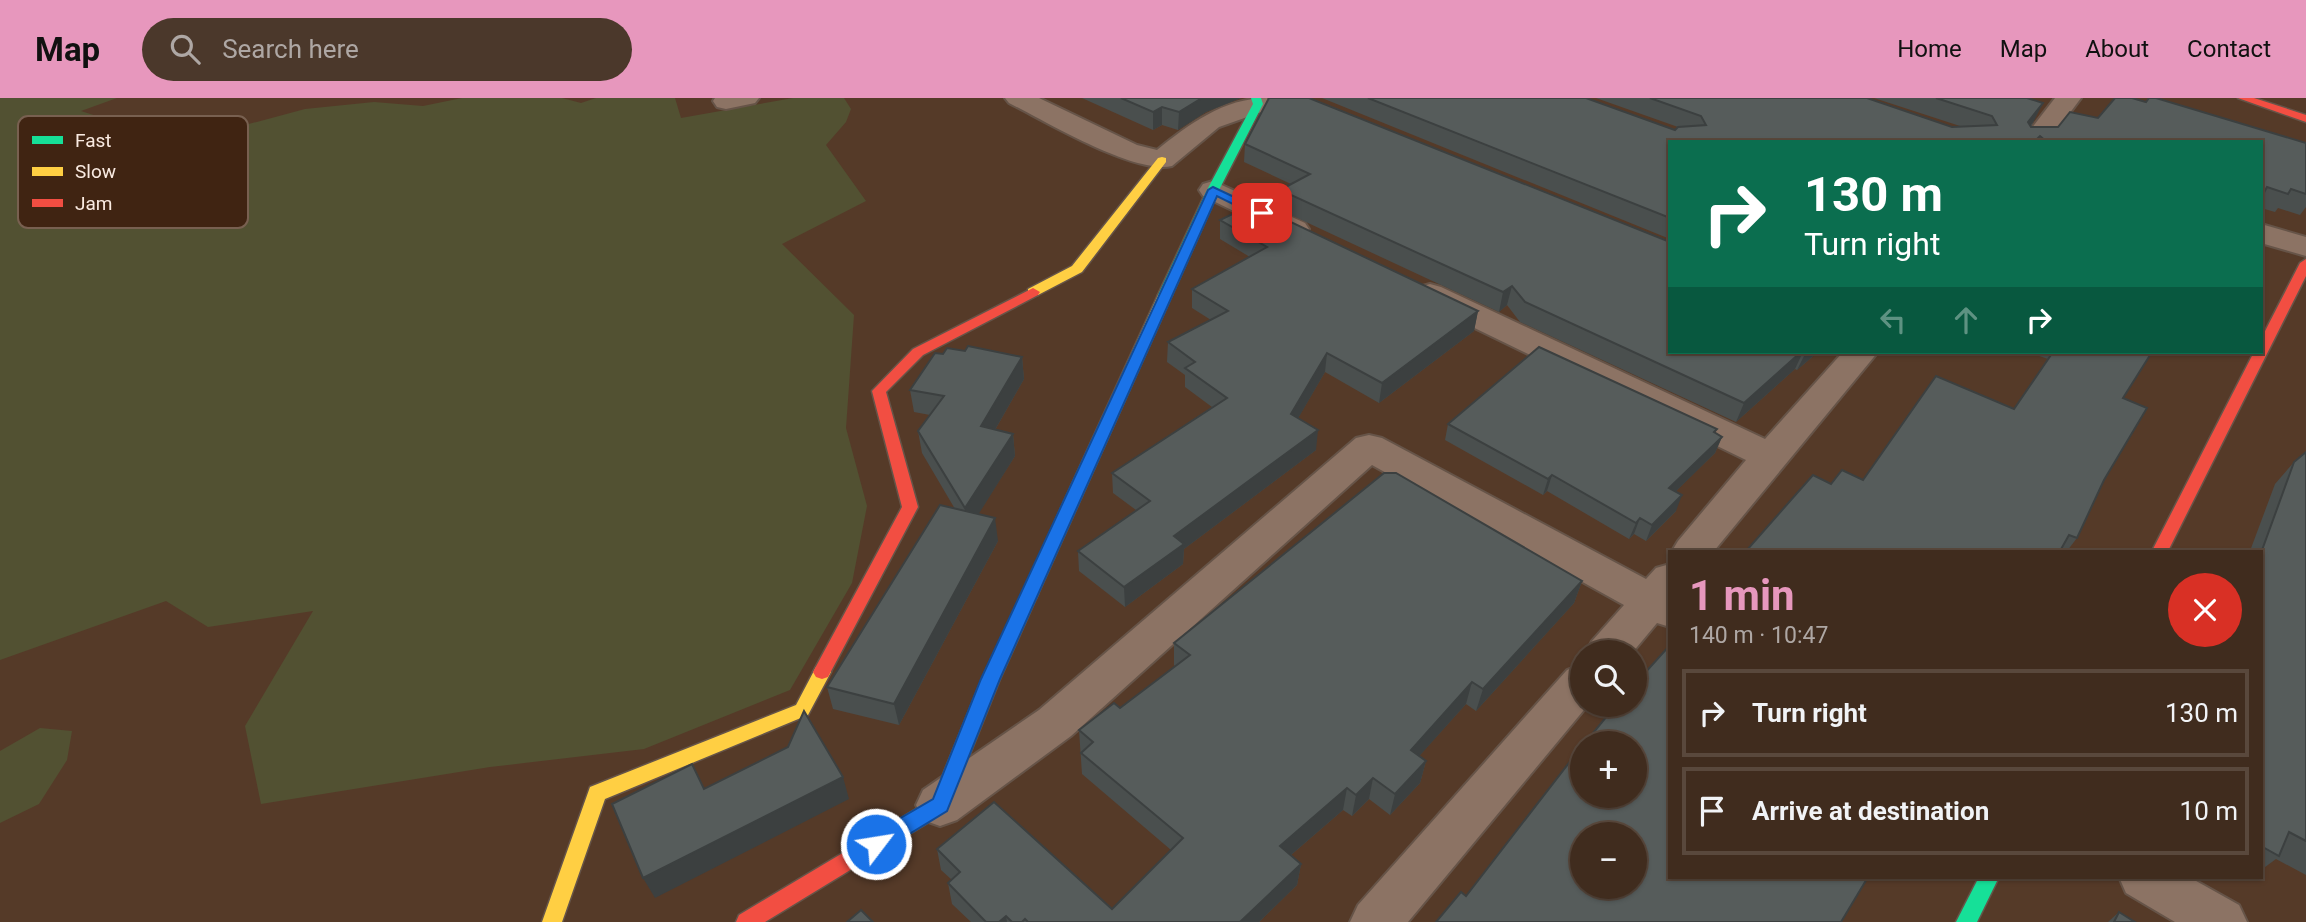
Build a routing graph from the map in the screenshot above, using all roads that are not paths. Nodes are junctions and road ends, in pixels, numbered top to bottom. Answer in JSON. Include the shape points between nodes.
{"nodes":[{"id":1,"x":1018,"y":98,"type":"edge"},
{"id":2,"x":2068,"y":98,"type":"edge"},
{"id":3,"x":2243,"y":98,"type":"edge"},
{"id":4,"x":1257,"y":101,"type":"edge"},
{"id":5,"x":2306,"y":119,"type":"edge"},
{"id":6,"x":2036,"y":140,"type":"edge"},
{"id":7,"x":1162,"y":160,"type":"junction"},
{"id":8,"x":1213,"y":190,"type":"junction"},
{"id":9,"x":2263,"y":234,"type":"edge"},
{"id":10,"x":1325,"y":243,"type":"edge"},
{"id":11,"x":2306,"y":247,"type":"edge"},
{"id":12,"x":2306,"y":263,"type":"edge"},
{"id":13,"x":1399,"y":279,"type":"edge"},
{"id":14,"x":2263,"y":348,"type":"edge"},
{"id":15,"x":1859,"y":354,"type":"edge"},
{"id":16,"x":2260,"y":354,"type":"edge"},
{"id":17,"x":1770,"y":456,"type":"junction"},
{"id":18,"x":1693,"y":550,"type":"edge"},
{"id":19,"x":2162,"y":550,"type":"edge"},
{"id":20,"x":1663,"y":597,"type":"edge"},
{"id":21,"x":1620,"y":640,"type":"edge"},
{"id":22,"x":1570,"y":696,"type":"edge"},
{"id":23,"x":940,"y":805,"type":"junction"},
{"id":24,"x":1988,"y":879,"type":"edge"},
{"id":25,"x":2147,"y":879,"type":"edge"},
{"id":26,"x":551,"y":922,"type":"edge"},
{"id":27,"x":746,"y":922,"type":"edge"},
{"id":28,"x":1376,"y":922,"type":"edge"},
{"id":29,"x":1966,"y":922,"type":"edge"},
{"id":30,"x":2221,"y":922,"type":"edge"}],
"edges":[{"from":1,"to":7,"type":"street","via":[[1127,151]]},
{"from":2,"to":6,"type":"street"},
{"from":3,"to":5,"type":"main road"},
{"from":4,"to":7,"type":"street","via":[[1210,121]]},
{"from":4,"to":8,"type":"main road"},
{"from":7,"to":26,"type":"main road","via":[[1077,269],[918,352],[879,391],[910,508],[802,710],[597,793]]},
{"from":8,"to":10,"type":"street"},
{"from":8,"to":23,"type":"main road","via":[[990,679]]},
{"from":9,"to":11,"type":"street"},
{"from":12,"to":14,"type":"main road"},
{"from":13,"to":17,"type":"street"},
{"from":15,"to":17,"type":"street"},
{"from":16,"to":19,"type":"main road"},
{"from":17,"to":18,"type":"street"},
{"from":20,"to":21,"type":"street"},
{"from":20,"to":23,"type":"street","via":[[1369,447],[1055,723]]},
{"from":22,"to":28,"type":"street"},
{"from":23,"to":27,"type":"main road"},
{"from":24,"to":29,"type":"main road"},
{"from":25,"to":30,"type":"street"}]}
